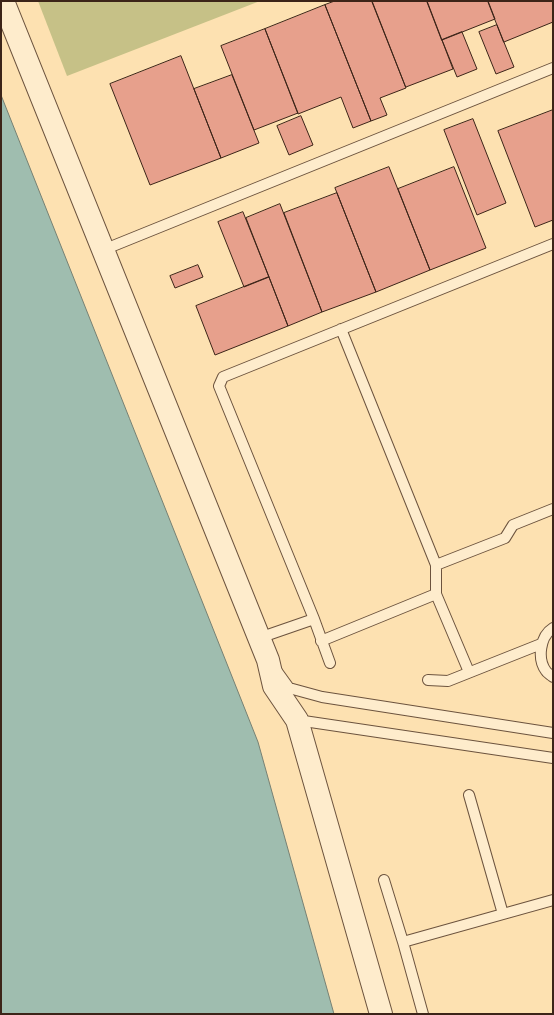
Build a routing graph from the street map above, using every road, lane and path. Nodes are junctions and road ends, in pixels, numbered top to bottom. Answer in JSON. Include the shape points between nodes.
{"nodes":[{"id":1,"x":3,"y":1,"type":"edge"},
{"id":2,"x":553,"y":68,"type":"edge"},
{"id":3,"x":553,"y":244,"type":"edge"},
{"id":4,"x":103,"y":250,"type":"junction"},
{"id":5,"x":341,"y":329,"type":"junction"},
{"id":6,"x":553,"y":509,"type":"edge"},
{"id":7,"x":436,"y":565,"type":"junction"},
{"id":8,"x":436,"y":594,"type":"junction"},
{"id":9,"x":314,"y":619,"type":"junction"},
{"id":10,"x":553,"y":628,"type":"edge"},
{"id":11,"x":260,"y":638,"type":"junction"},
{"id":12,"x":321,"y":641,"type":"junction"},
{"id":13,"x":541,"y":644,"type":"junction"},
{"id":14,"x":268,"y":660,"type":"junction"},
{"id":15,"x":330,"y":663,"type":"dead end"},
{"id":16,"x":470,"y":672,"type":"junction"},
{"id":17,"x":553,"y":677,"type":"edge"},
{"id":18,"x":428,"y":680,"type":"dead end"},
{"id":19,"x":297,"y":720,"type":"junction"},
{"id":20,"x":553,"y":733,"type":"edge"},
{"id":21,"x":553,"y":758,"type":"edge"},
{"id":22,"x":469,"y":795,"type":"dead end"},
{"id":23,"x":384,"y":880,"type":"dead end"},
{"id":24,"x":553,"y":900,"type":"edge"},
{"id":25,"x":503,"y":914,"type":"junction"},
{"id":26,"x":403,"y":942,"type":"junction"},
{"id":27,"x":381,"y":1014,"type":"edge"},
{"id":28,"x":423,"y":1014,"type":"edge"}],
"edges":[{"from":1,"to":4,"type":"street"},
{"from":2,"to":4,"type":"lane"},
{"from":3,"to":5,"type":"lane"},
{"from":4,"to":11,"type":"street"},
{"from":5,"to":7,"type":"lane"},
{"from":5,"to":9,"type":"lane","via":[[223,377],[219,386]]},
{"from":6,"to":7,"type":"lane","via":[[513,525],[505,538]]},
{"from":7,"to":8,"type":"lane"},
{"from":8,"to":12,"type":"lane"},
{"from":8,"to":16,"type":"lane"},
{"from":9,"to":11,"type":"lane"},
{"from":9,"to":12,"type":"lane"},
{"from":10,"to":13,"type":"lane"},
{"from":11,"to":14,"type":"street"},
{"from":12,"to":15,"type":"lane"},
{"from":13,"to":16,"type":"lane"},
{"from":13,"to":17,"type":"lane","via":[[545,670]]},
{"from":14,"to":19,"type":"street","via":[[274,686]]},
{"from":14,"to":20,"type":"lane","via":[[289,688],[322,697]]},
{"from":16,"to":18,"type":"lane","via":[[448,681]]},
{"from":19,"to":21,"type":"lane"},
{"from":19,"to":27,"type":"street"},
{"from":22,"to":25,"type":"lane"},
{"from":23,"to":26,"type":"lane"},
{"from":24,"to":25,"type":"lane"},
{"from":25,"to":26,"type":"lane"},
{"from":26,"to":28,"type":"lane"}]}
